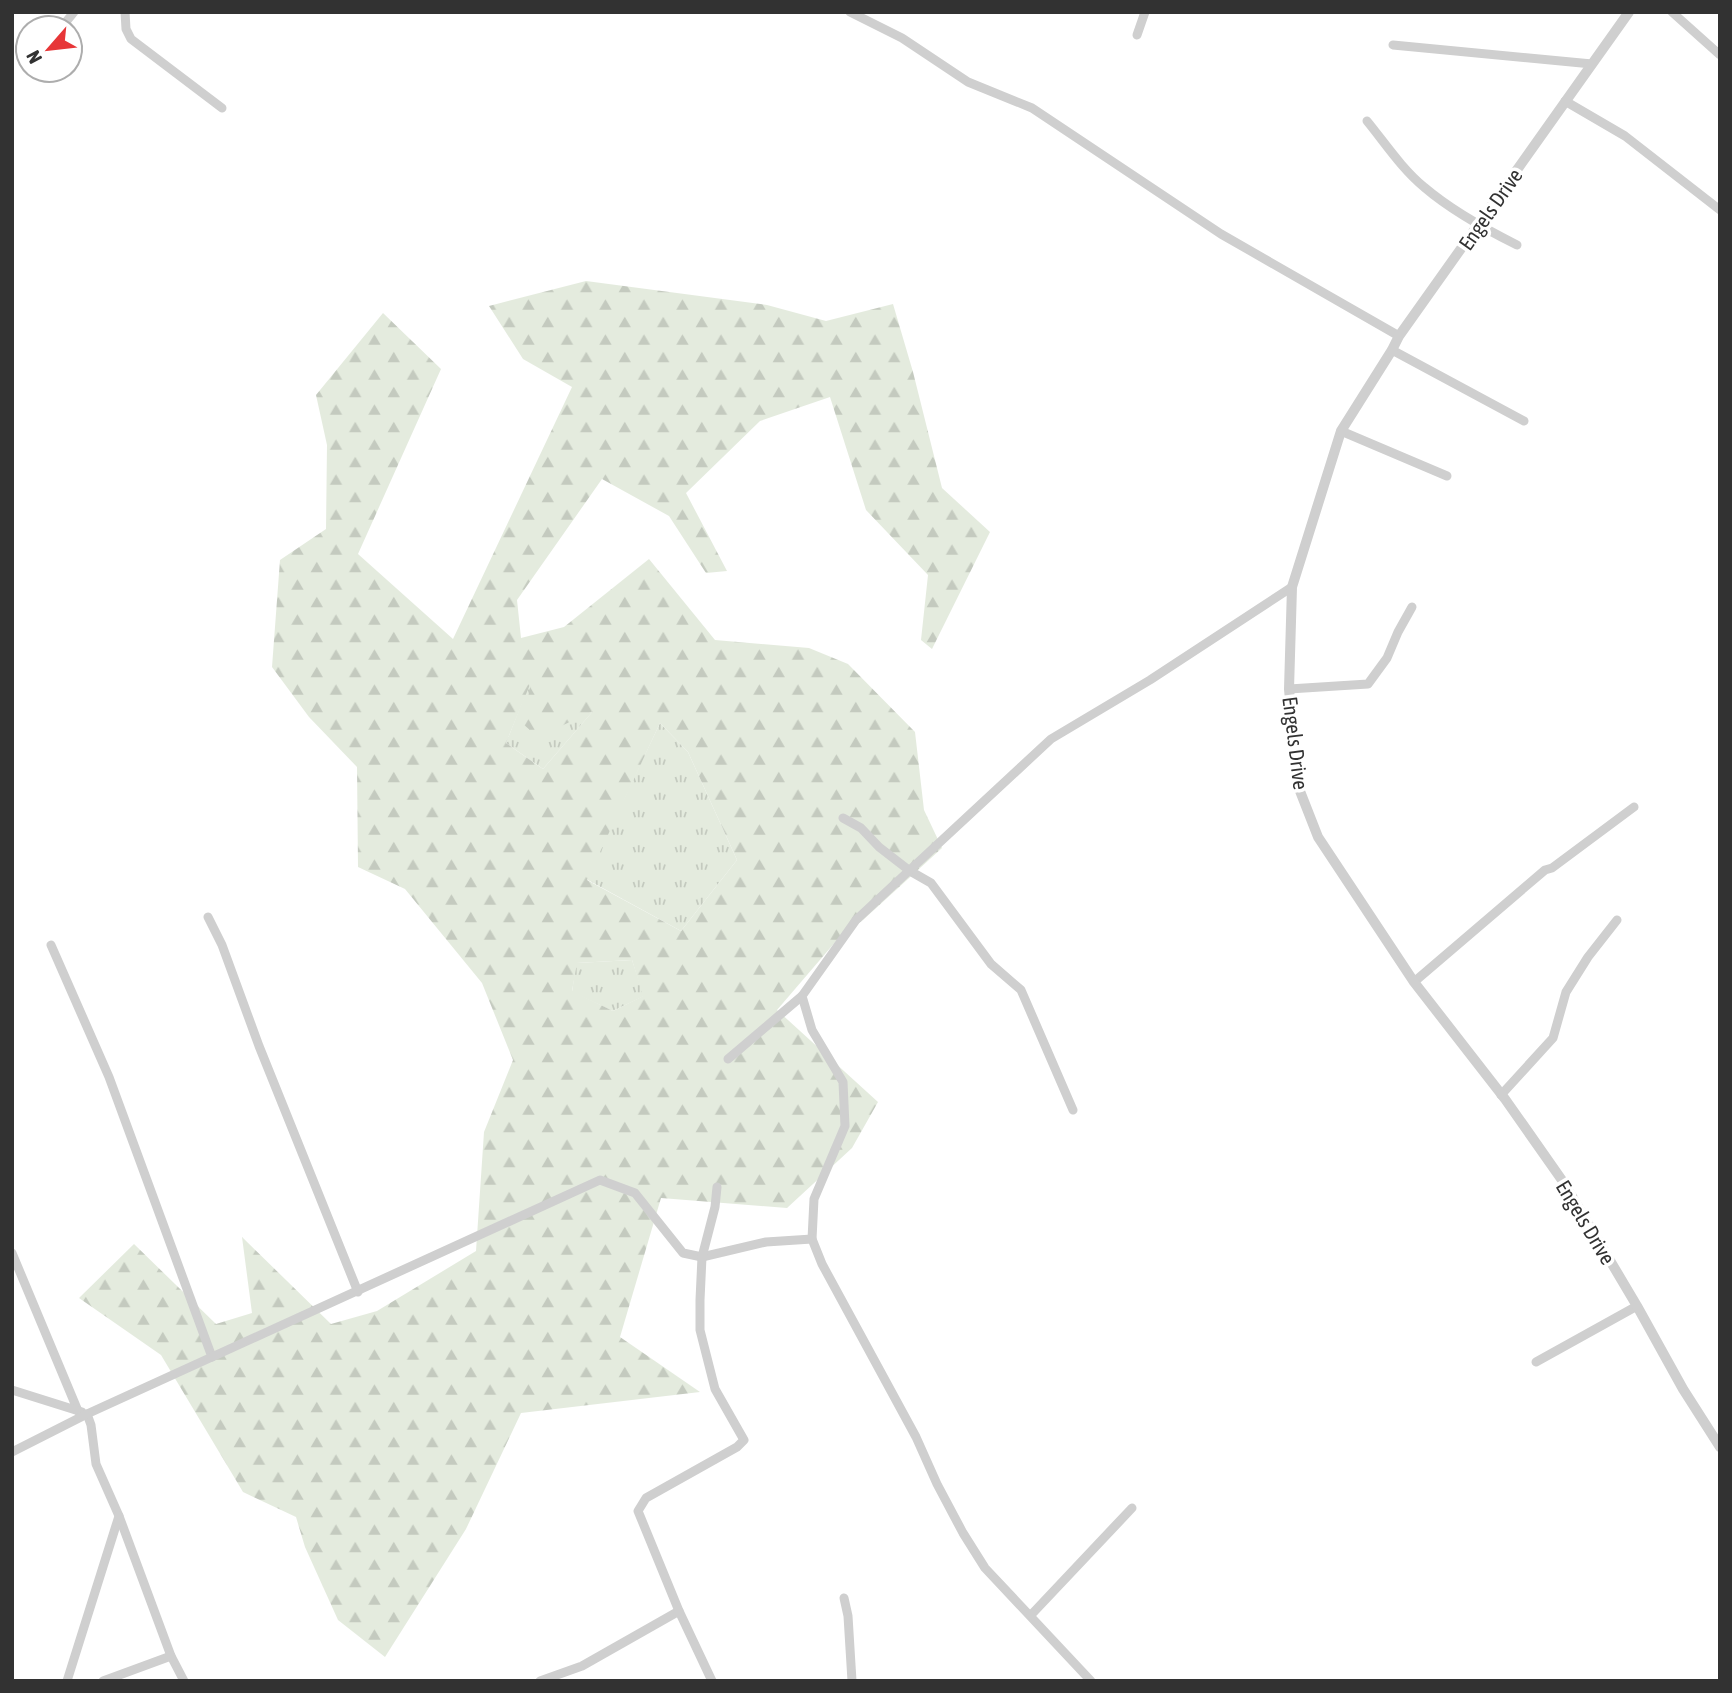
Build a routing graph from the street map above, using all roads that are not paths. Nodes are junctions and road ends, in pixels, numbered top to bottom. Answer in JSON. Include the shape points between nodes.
{"nodes":[{"id":1,"x":125,"y":12,"type":"edge"},
{"id":2,"x":850,"y":12,"type":"edge"},
{"id":3,"x":1145,"y":12,"type":"edge"},
{"id":4,"x":1629,"y":12,"type":"edge"},
{"id":5,"x":1672,"y":12,"type":"edge"},
{"id":6,"x":1137,"y":35,"type":"dead end"},
{"id":7,"x":1392,"y":46,"type":"dead end"},
{"id":8,"x":1720,"y":55,"type":"edge"},
{"id":9,"x":1592,"y":64,"type":"junction"},
{"id":10,"x":1565,"y":101,"type":"junction"},
{"id":11,"x":222,"y":108,"type":"dead end"},
{"id":12,"x":1367,"y":121,"type":"dead end"},
{"id":13,"x":1720,"y":210,"type":"edge"},
{"id":14,"x":1478,"y":225,"type":"junction"},
{"id":15,"x":1517,"y":244,"type":"dead end"},
{"id":16,"x":1399,"y":336,"type":"junction"},
{"id":17,"x":1392,"y":350,"type":"junction"},
{"id":18,"x":1524,"y":421,"type":"dead end"},
{"id":19,"x":1341,"y":431,"type":"junction"},
{"id":20,"x":1447,"y":476,"type":"dead end"},
{"id":21,"x":1293,"y":587,"type":"junction"},
{"id":22,"x":1412,"y":607,"type":"dead end"},
{"id":23,"x":1289,"y":690,"type":"junction"},
{"id":24,"x":1634,"y":807,"type":"dead end"},
{"id":25,"x":844,"y":818,"type":"dead end"},
{"id":26,"x":910,"y":871,"type":"junction"},
{"id":27,"x":208,"y":917,"type":"dead end"},
{"id":28,"x":1617,"y":920,"type":"dead end"},
{"id":29,"x":51,"y":945,"type":"dead end"},
{"id":30,"x":1414,"y":982,"type":"junction"},
{"id":31,"x":802,"y":996,"type":"junction"},
{"id":32,"x":728,"y":1059,"type":"dead end"},
{"id":33,"x":1501,"y":1095,"type":"junction"},
{"id":34,"x":1073,"y":1111,"type":"dead end"},
{"id":35,"x":717,"y":1186,"type":"dead end"},
{"id":36,"x":812,"y":1239,"type":"junction"},
{"id":37,"x":12,"y":1253,"type":"edge"},
{"id":38,"x":702,"y":1256,"type":"junction"},
{"id":39,"x":358,"y":1292,"type":"junction"},
{"id":40,"x":1637,"y":1306,"type":"junction"},
{"id":41,"x":212,"y":1357,"type":"junction"},
{"id":42,"x":1536,"y":1362,"type":"dead end"},
{"id":43,"x":12,"y":1390,"type":"edge"},
{"id":44,"x":83,"y":1412,"type":"junction"},
{"id":45,"x":1720,"y":1447,"type":"edge"},
{"id":46,"x":12,"y":1452,"type":"edge"},
{"id":47,"x":1132,"y":1508,"type":"dead end"},
{"id":48,"x":119,"y":1516,"type":"junction"},
{"id":49,"x":844,"y":1598,"type":"dead end"},
{"id":50,"x":679,"y":1611,"type":"junction"},
{"id":51,"x":1031,"y":1615,"type":"junction"},
{"id":52,"x":171,"y":1656,"type":"junction"},
{"id":53,"x":67,"y":1681,"type":"edge"},
{"id":54,"x":103,"y":1681,"type":"edge"},
{"id":55,"x":184,"y":1681,"type":"edge"},
{"id":56,"x":540,"y":1681,"type":"edge"},
{"id":57,"x":712,"y":1681,"type":"edge"},
{"id":58,"x":851,"y":1681,"type":"edge"},
{"id":59,"x":1091,"y":1681,"type":"edge"}],
"edges":[{"from":1,"to":11,"type":"street","via":[[131,39]]},
{"from":2,"to":16,"type":"street","via":[[902,38],[968,82],[1032,108],[1221,233]]},
{"from":3,"to":6,"type":"street"},
{"from":4,"to":9,"type":"street","name":"Engels Drive"},
{"from":5,"to":8,"type":"street"},
{"from":7,"to":9,"type":"street"},
{"from":9,"to":10,"type":"street","name":"Engels Drive"},
{"from":10,"to":13,"type":"street","via":[[1625,136]]},
{"from":10,"to":14,"type":"street","name":"Engels Drive"},
{"from":12,"to":14,"type":"street","via":[[1424,187]]},
{"from":14,"to":15,"type":"street"},
{"from":14,"to":16,"type":"street","name":"Engels Drive"},
{"from":16,"to":17,"type":"street","name":"Engels Drive"},
{"from":17,"to":18,"type":"street"},
{"from":17,"to":19,"type":"street","name":"Engels Drive"},
{"from":19,"to":20,"type":"street"},
{"from":19,"to":21,"type":"street","name":"Engels Drive"},
{"from":21,"to":23,"type":"street","name":"Engels Drive"},
{"from":21,"to":26,"type":"street","via":[[1051,738]]},
{"from":22,"to":23,"type":"street","via":[[1387,658],[1368,684]]},
{"from":23,"to":30,"type":"street","name":"Engels Drive","via":[[1298,786],[1318,837]]},
{"from":24,"to":30,"type":"street","via":[[1545,870]]},
{"from":25,"to":26,"type":"street"},
{"from":26,"to":31,"type":"street","via":[[856,920]]},
{"from":26,"to":34,"type":"street","via":[[931,883],[991,964],[1021,990]]},
{"from":27,"to":39,"type":"street"},
{"from":28,"to":33,"type":"street","via":[[1566,992],[1553,1038]]},
{"from":29,"to":41,"type":"street","via":[[109,1077]]},
{"from":30,"to":33,"type":"street","name":"Engels Drive"},
{"from":31,"to":32,"type":"street"},
{"from":31,"to":36,"type":"street","via":[[812,1030],[843,1082],[845,1126],[814,1199]]},
{"from":33,"to":40,"type":"street","name":"Engels Drive","via":[[1564,1184]]},
{"from":35,"to":38,"type":"street"},
{"from":36,"to":38,"type":"street","via":[[766,1242]]},
{"from":36,"to":51,"type":"street","via":[[963,1533],[985,1568]]},
{"from":37,"to":44,"type":"street"},
{"from":38,"to":39,"type":"street","via":[[683,1253],[635,1193],[600,1180]]},
{"from":38,"to":50,"type":"street","via":[[700,1330],[715,1389],[744,1440],[646,1498],[638,1511]]},
{"from":39,"to":41,"type":"street"},
{"from":40,"to":42,"type":"street"},
{"from":40,"to":45,"type":"street","name":"Engels Drive"},
{"from":41,"to":44,"type":"street"},
{"from":43,"to":44,"type":"street"},
{"from":44,"to":46,"type":"street"},
{"from":44,"to":48,"type":"street","via":[[91,1425],[96,1465]]},
{"from":47,"to":51,"type":"street"},
{"from":48,"to":52,"type":"street"},
{"from":48,"to":53,"type":"street"},
{"from":49,"to":58,"type":"street"},
{"from":50,"to":56,"type":"street","via":[[582,1666]]},
{"from":50,"to":57,"type":"street"},
{"from":51,"to":59,"type":"street"},
{"from":52,"to":54,"type":"street"},
{"from":52,"to":55,"type":"street"}]}
